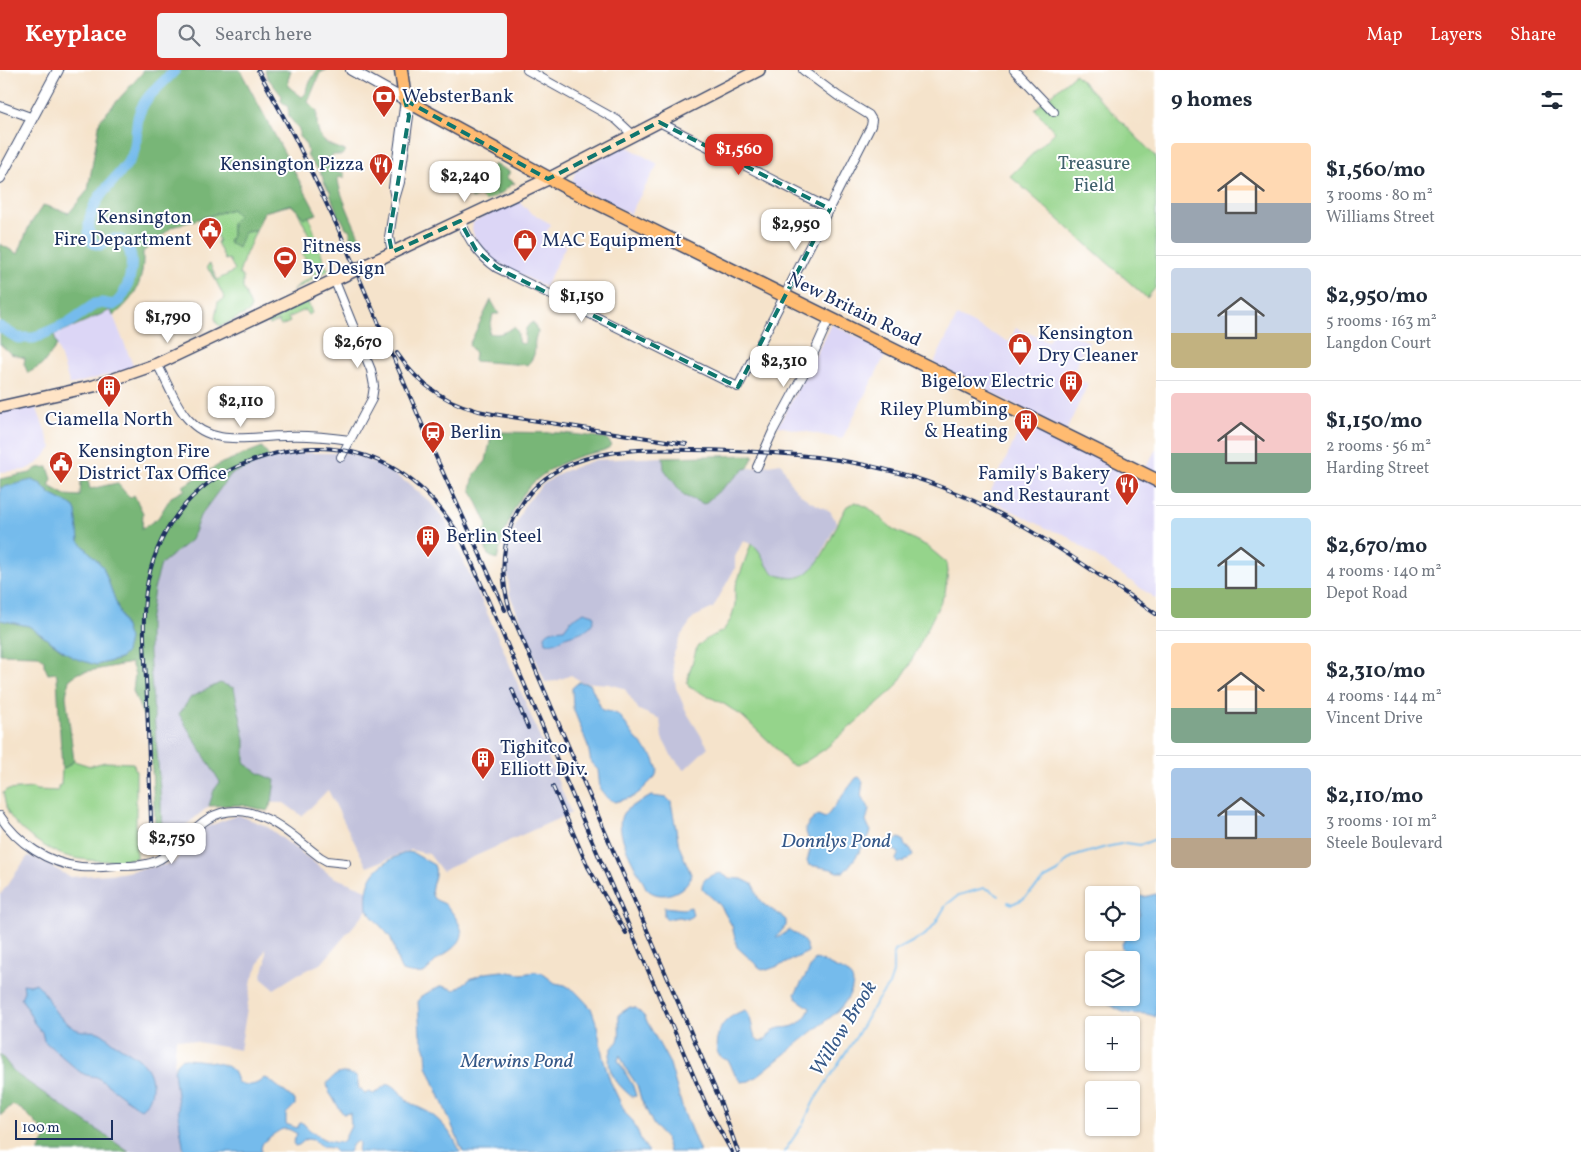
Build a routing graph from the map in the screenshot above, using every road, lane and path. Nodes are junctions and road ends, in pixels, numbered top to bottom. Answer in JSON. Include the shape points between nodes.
{"nodes":[{"id":1,"x":58,"y":70,"type":"edge"},
{"id":2,"x":351,"y":70,"type":"edge"},
{"id":3,"x":401,"y":70,"type":"edge"},
{"id":4,"x":527,"y":70,"type":"edge"},
{"id":5,"x":759,"y":70,"type":"edge"},
{"id":6,"x":802,"y":70,"type":"edge"},
{"id":7,"x":1014,"y":70,"type":"edge"},
{"id":8,"x":405,"y":100,"type":"junction"},
{"id":9,"x":0,"y":106,"type":"edge"},
{"id":10,"x":1054,"y":112,"type":"dead end"},
{"id":11,"x":33,"y":118,"type":"junction"},
{"id":12,"x":659,"y":122,"type":"junction"},
{"id":13,"x":633,"y":135,"type":"junction"},
{"id":14,"x":0,"y":178,"type":"edge"},
{"id":15,"x":548,"y":179,"type":"junction"},
{"id":16,"x":830,"y":209,"type":"junction"},
{"id":17,"x":460,"y":220,"type":"junction"},
{"id":18,"x":392,"y":252,"type":"junction"},
{"id":19,"x":334,"y":279,"type":"junction"},
{"id":20,"x":785,"y":297,"type":"junction"},
{"id":21,"x":829,"y":319,"type":"junction"},
{"id":22,"x":157,"y":364,"type":"junction"},
{"id":23,"x":0,"y":408,"type":"edge"},
{"id":24,"x":350,"y":440,"type":"junction"},
{"id":25,"x":341,"y":457,"type":"dead end"},
{"id":26,"x":757,"y":466,"type":"dead end"},
{"id":27,"x":1156,"y":480,"type":"edge"},
{"id":28,"x":0,"y":816,"type":"edge"},
{"id":29,"x":346,"y":863,"type":"dead end"}],
"edges":[{"from":1,"to":11,"type":"street"},
{"from":2,"to":8,"type":"street"},
{"from":3,"to":8,"type":"main road"},
{"from":4,"to":13,"type":"street","via":[[617,120]]},
{"from":5,"to":12,"type":"main road"},
{"from":6,"to":16,"type":"street","via":[[872,120]]},
{"from":7,"to":10,"type":"street"},
{"from":8,"to":15,"type":"main road","name":"New Britain Road"},
{"from":8,"to":18,"type":"street","via":[[404,134],[397,181],[392,192],[395,199],[388,241]]},
{"from":9,"to":11,"type":"street"},
{"from":11,"to":14,"type":"street"},
{"from":12,"to":13,"type":"main road"},
{"from":12,"to":16,"type":"street"},
{"from":13,"to":15,"type":"main road"},
{"from":15,"to":17,"type":"main road"},
{"from":15,"to":20,"type":"main road","name":"New Britain Road"},
{"from":16,"to":20,"type":"street"},
{"from":17,"to":18,"type":"main road"},
{"from":17,"to":20,"type":"street","via":[[476,250],[497,268],[738,387]]},
{"from":18,"to":19,"type":"main road"},
{"from":19,"to":22,"type":"main road"},
{"from":19,"to":24,"type":"street","via":[[374,381],[372,399]]},
{"from":20,"to":21,"type":"main road","name":"New Britain Road"},
{"from":21,"to":26,"type":"street"},
{"from":21,"to":27,"type":"main road","name":"New Britain Road"},
{"from":22,"to":23,"type":"main road","via":[[104,383]]},
{"from":22,"to":24,"type":"street","via":[[184,415],[212,435],[235,440],[290,436]]},
{"from":24,"to":25,"type":"street"},
{"from":28,"to":29,"type":"street","via":[[14,834],[33,849],[54,860],[80,867],[153,862],[168,855],[206,819],[236,811],[266,818],[327,861]]}]}
